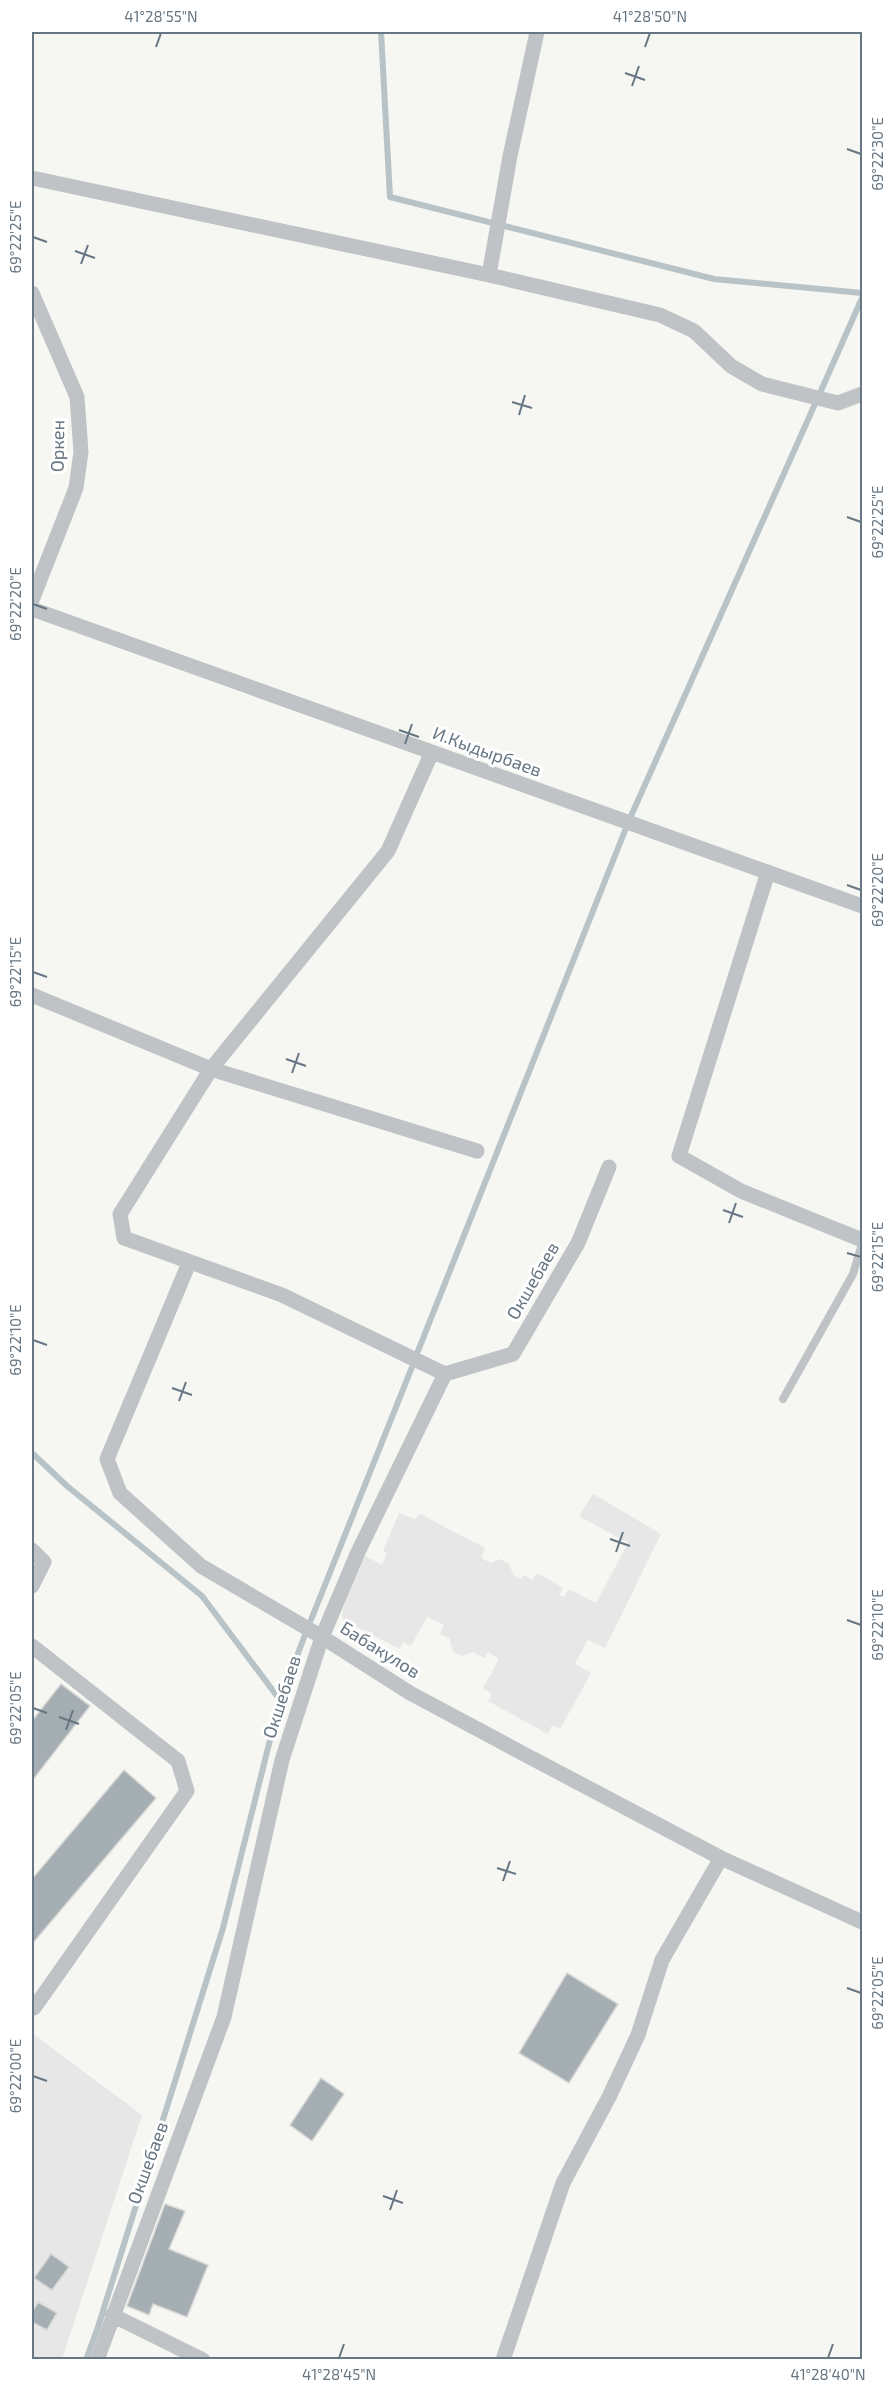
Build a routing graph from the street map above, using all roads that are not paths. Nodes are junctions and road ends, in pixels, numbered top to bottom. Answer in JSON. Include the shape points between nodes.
{"nodes":[{"id":1,"x":537,"y":32,"type":"edge"},
{"id":2,"x":32,"y":178,"type":"edge"},
{"id":3,"x":489,"y":275,"type":"junction"},
{"id":4,"x":32,"y":293,"type":"edge"},
{"id":5,"x":862,"y":394,"type":"edge"},
{"id":6,"x":32,"y":600,"type":"edge"},
{"id":7,"x":32,"y":609,"type":"edge"},
{"id":8,"x":432,"y":753,"type":"junction"},
{"id":9,"x":768,"y":872,"type":"junction"},
{"id":10,"x":862,"y":906,"type":"edge"},
{"id":11,"x":32,"y":995,"type":"edge"},
{"id":12,"x":211,"y":1069,"type":"junction"},
{"id":13,"x":477,"y":1151,"type":"dead end"},
{"id":14,"x":609,"y":1167,"type":"dead end"},
{"id":15,"x":862,"y":1242,"type":"edge"},
{"id":16,"x":189,"y":1263,"type":"junction"},
{"id":17,"x":445,"y":1374,"type":"junction"},
{"id":18,"x":783,"y":1399,"type":"dead end"},
{"id":19,"x":32,"y":1550,"type":"edge"},
{"id":20,"x":32,"y":1586,"type":"edge"},
{"id":21,"x":322,"y":1637,"type":"junction"},
{"id":22,"x":32,"y":1646,"type":"edge"},
{"id":23,"x":721,"y":1858,"type":"junction"},
{"id":24,"x":862,"y":1922,"type":"edge"},
{"id":25,"x":32,"y":2007,"type":"edge"},
{"id":26,"x":112,"y":2315,"type":"junction"},
{"id":27,"x":97,"y":2360,"type":"edge"},
{"id":28,"x":204,"y":2360,"type":"edge"},
{"id":29,"x":503,"y":2360,"type":"edge"}],
"edges":[{"from":1,"to":3,"type":"street"},
{"from":2,"to":3,"type":"street"},
{"from":3,"to":5,"type":"street","via":[[660,315],[694,331],[731,366],[762,384],[838,403]]},
{"from":4,"to":6,"type":"street","name":"Оркен","via":[[77,397],[81,452],[76,488]]},
{"from":7,"to":8,"type":"street","name":"И.Кыдырбаев"},
{"from":8,"to":9,"type":"street","name":"И.Кыдырбаев"},
{"from":8,"to":12,"type":"street","via":[[388,851]]},
{"from":9,"to":10,"type":"street","name":"И.Кыдырбаев"},
{"from":9,"to":15,"type":"street","via":[[680,1156],[741,1191]]},
{"from":11,"to":12,"type":"street"},
{"from":12,"to":13,"type":"street"},
{"from":12,"to":16,"type":"street","via":[[120,1214],[124,1238]]},
{"from":14,"to":17,"type":"street","name":"Окшебаев","via":[[578,1243],[513,1354]]},
{"from":15,"to":18,"type":"lane","via":[[853,1274]]},
{"from":16,"to":17,"type":"street","via":[[282,1294]]},
{"from":16,"to":21,"type":"street","name":"Бабакулов","via":[[107,1459],[120,1494],[201,1566]]},
{"from":17,"to":21,"type":"street","name":"Окшебаев","via":[[357,1552]]},
{"from":19,"to":20,"type":"street","via":[[44,1562]]},
{"from":21,"to":23,"type":"street","name":"Бабакулов","via":[[410,1693]]},
{"from":21,"to":26,"type":"street","name":"Окшебаев","via":[[282,1760],[224,2017]]},
{"from":22,"to":25,"type":"street","via":[[178,1761],[187,1791]]},
{"from":23,"to":24,"type":"street","name":"Бабакулов"},
{"from":23,"to":29,"type":"street","via":[[662,1960],[638,2035],[563,2183]]},
{"from":26,"to":27,"type":"street","name":"Окшебаев"},
{"from":26,"to":28,"type":"street"}]}
